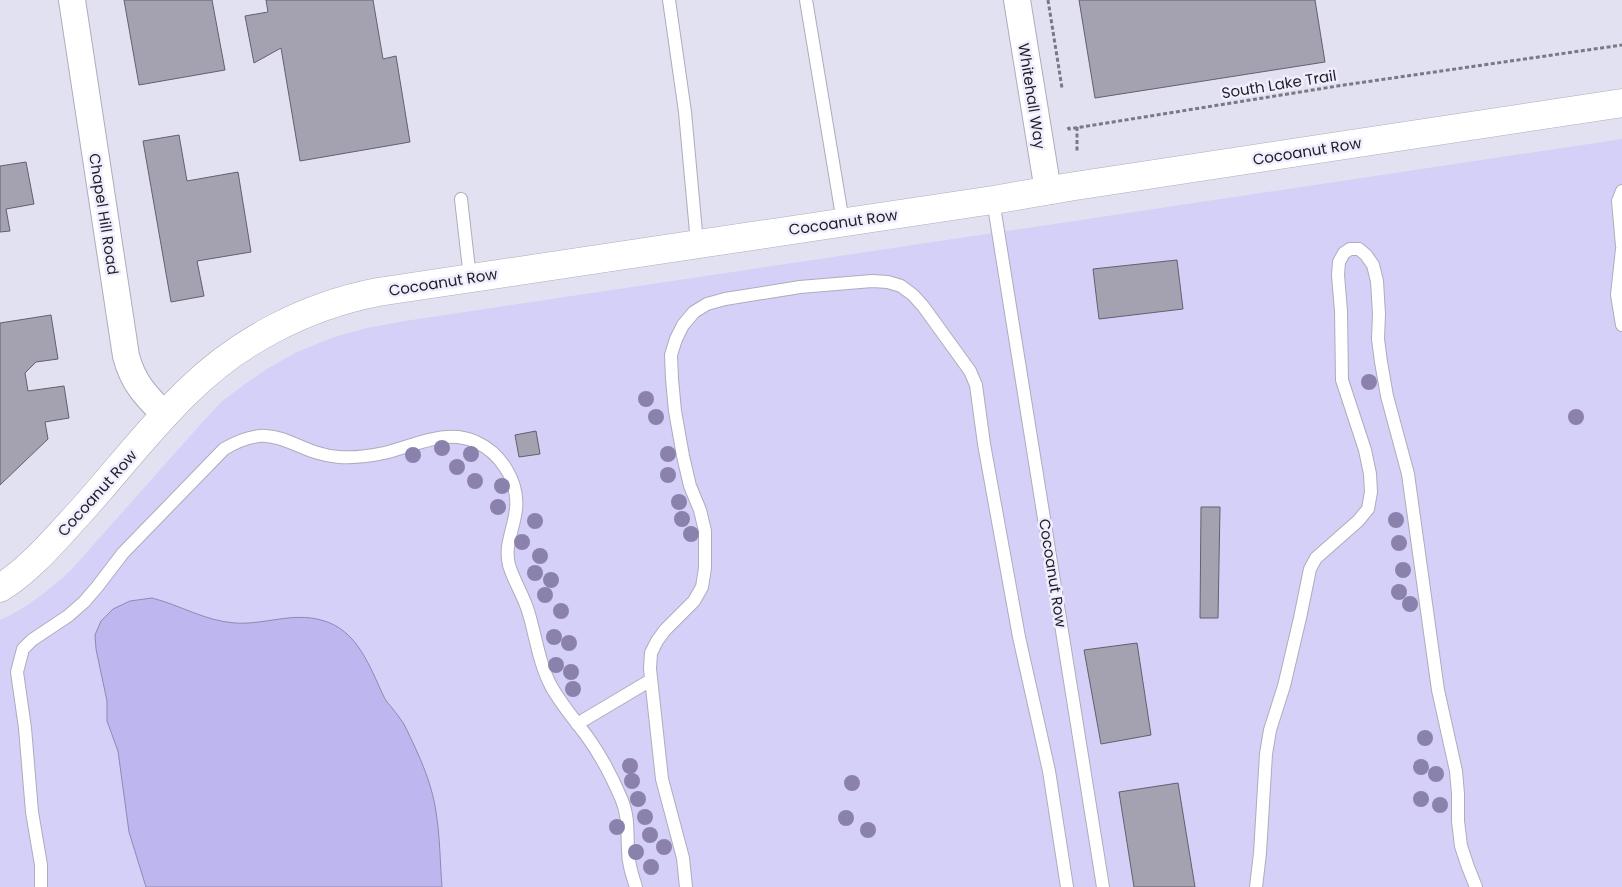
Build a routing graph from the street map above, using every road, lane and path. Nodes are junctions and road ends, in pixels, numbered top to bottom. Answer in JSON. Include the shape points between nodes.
{"nodes":[{"id":1,"x":72,"y":0,"type":"edge"},
{"id":2,"x":669,"y":0,"type":"edge"},
{"id":3,"x":806,"y":0,"type":"edge"},
{"id":4,"x":1017,"y":0,"type":"edge"},
{"id":5,"x":1048,"y":0,"type":"edge"},
{"id":6,"x":1622,"y":45,"type":"edge"},
{"id":7,"x":1063,"y":92,"type":"dead end"},
{"id":8,"x":1622,"y":103,"type":"edge"},
{"id":9,"x":1067,"y":119,"type":"dead end"},
{"id":10,"x":1077,"y":127,"type":"junction"},
{"id":11,"x":1077,"y":153,"type":"dead end"},
{"id":12,"x":1048,"y":191,"type":"junction"},
{"id":13,"x":1622,"y":191,"type":"edge"},
{"id":14,"x":461,"y":199,"type":"dead end"},
{"id":15,"x":993,"y":200,"type":"junction"},
{"id":16,"x":843,"y":222,"type":"junction"},
{"id":17,"x":697,"y":243,"type":"junction"},
{"id":18,"x":1622,"y":247,"type":"edge"},
{"id":19,"x":470,"y":278,"type":"junction"},
{"id":20,"x":1622,"y":325,"type":"edge"},
{"id":21,"x":165,"y":415,"type":"junction"},
{"id":22,"x":0,"y":588,"type":"edge"},
{"id":23,"x":651,"y":680,"type":"junction"},
{"id":24,"x":577,"y":724,"type":"junction"},
{"id":25,"x":41,"y":887,"type":"edge"},
{"id":26,"x":636,"y":887,"type":"edge"},
{"id":27,"x":686,"y":887,"type":"edge"},
{"id":28,"x":1068,"y":887,"type":"edge"},
{"id":29,"x":1103,"y":887,"type":"edge"},
{"id":30,"x":1256,"y":887,"type":"edge"},
{"id":31,"x":1476,"y":887,"type":"edge"}],
"edges":[{"from":1,"to":21,"type":"street","name":"Chapel Hill Road","via":[[126,356],[138,386]]},
{"from":2,"to":17,"type":"lane","via":[[685,112]]},
{"from":3,"to":16,"type":"lane"},
{"from":4,"to":12,"type":"street","name":"Whitehall Way"},
{"from":5,"to":7,"type":"path"},
{"from":6,"to":10,"type":"path","name":"South Lake Trail"},
{"from":8,"to":12,"type":"street","name":"Cocoanut Row"},
{"from":9,"to":10,"type":"path","via":[[1068,129]]},
{"from":10,"to":11,"type":"path"},
{"from":12,"to":15,"type":"street","name":"Cocoanut Row"},
{"from":13,"to":18,"type":"lane","via":[[1618,201]]},
{"from":14,"to":19,"type":"lane"},
{"from":15,"to":16,"type":"street","name":"Cocoanut Row"},
{"from":15,"to":29,"type":"lane","name":"Cocoanut Row"},
{"from":16,"to":17,"type":"street","name":"Cocoanut Row"},
{"from":17,"to":19,"type":"street","name":"Cocoanut Row"},
{"from":18,"to":20,"type":"lane","via":[[1617,295]]},
{"from":19,"to":21,"type":"street","name":"Cocoanut Row","via":[[358,296],[295,318],[218,364]]},
{"from":21,"to":22,"type":"street","name":"Cocoanut Row","via":[[51,544]]},
{"from":23,"to":24,"type":"lane"},
{"from":23,"to":27,"type":"lane","via":[[662,779],[683,858]]},
{"from":23,"to":28,"type":"lane","via":[[651,654],[657,641],[694,601],[702,587],[705,568],[705,531],[684,463],[672,379],[672,355],[683,325],[694,312],[725,299],[800,287],[872,281],[901,286],[923,306],[970,371],[976,385],[1019,637],[1049,771]]},
{"from":24,"to":25,"type":"lane","via":[[550,684],[523,595],[512,576],[507,558],[516,493],[500,458],[476,441],[460,438],[416,442],[359,458],[317,453],[277,437],[263,435],[250,438],[224,449],[123,553],[84,602],[23,649],[17,672]]},
{"from":24,"to":26,"type":"lane","via":[[597,752],[622,798],[628,815],[630,869]]},
{"from":30,"to":31,"type":"lane","via":[[1270,730],[1284,686],[1310,569],[1316,558],[1368,509],[1371,492],[1365,450],[1342,380],[1339,262],[1350,249],[1359,249],[1373,265],[1377,281],[1381,362],[1408,474],[1438,690],[1456,771],[1461,846]]}]}
